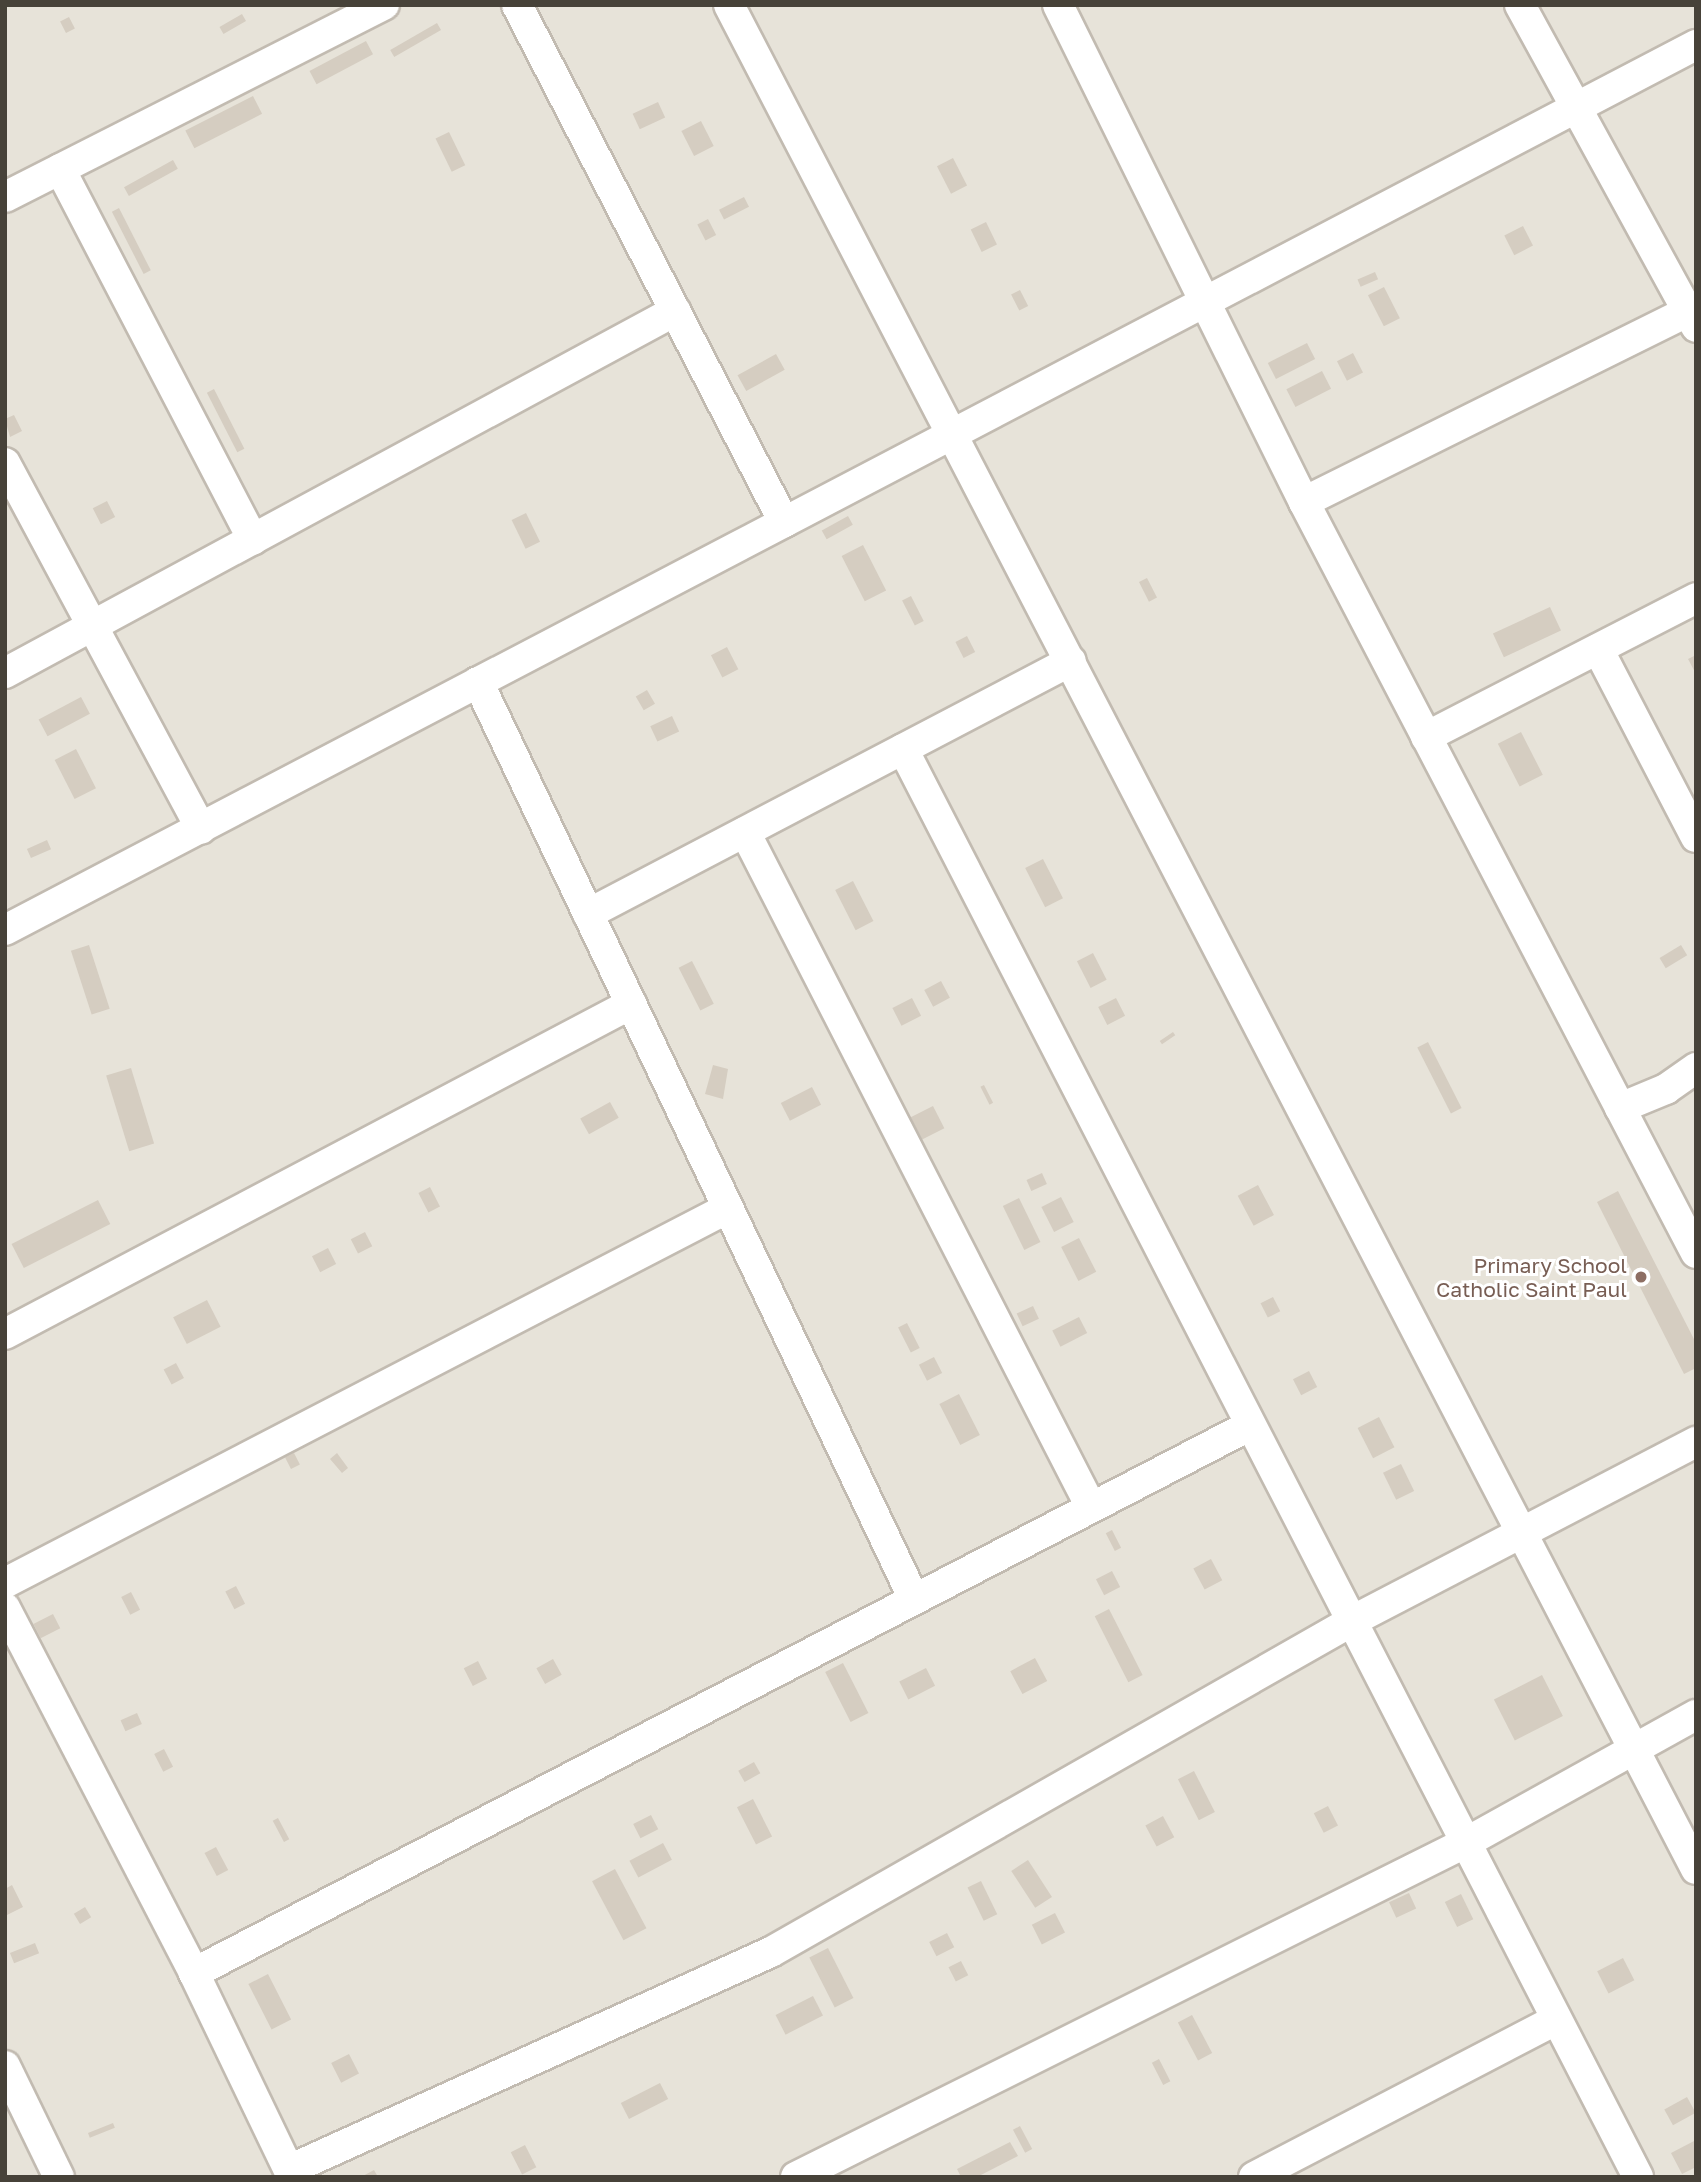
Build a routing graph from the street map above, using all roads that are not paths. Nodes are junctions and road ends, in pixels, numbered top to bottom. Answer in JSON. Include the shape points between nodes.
{"nodes":[{"id":1,"x":384,"y":5,"type":"edge"},
{"id":2,"x":517,"y":5,"type":"edge"},
{"id":3,"x":729,"y":5,"type":"edge"},
{"id":4,"x":1058,"y":5,"type":"edge"},
{"id":5,"x":1520,"y":5,"type":"edge"},
{"id":6,"x":1696,"y":45,"type":"edge"},
{"id":7,"x":1573,"y":110,"type":"junction"},
{"id":8,"x":60,"y":169,"type":"junction"},
{"id":9,"x":5,"y":197,"type":"edge"},
{"id":10,"x":1205,"y":302,"type":"junction"},
{"id":11,"x":675,"y":311,"type":"junction"},
{"id":12,"x":1693,"y":315,"type":"edge"},
{"id":13,"x":953,"y":434,"type":"junction"},
{"id":14,"x":5,"y":463,"type":"edge"},
{"id":15,"x":1304,"y":502,"type":"junction"},
{"id":16,"x":784,"y":522,"type":"junction"},
{"id":17,"x":253,"y":540,"type":"junction"},
{"id":18,"x":1696,"y":598,"type":"edge"},
{"id":19,"x":93,"y":626,"type":"junction"},
{"id":20,"x":1598,"y":649,"type":"junction"},
{"id":21,"x":1071,"y":661,"type":"junction"},
{"id":22,"x":5,"y":673,"type":"edge"},
{"id":23,"x":478,"y":682,"type":"junction"},
{"id":24,"x":1426,"y":737,"type":"junction"},
{"id":25,"x":902,"y":749,"type":"junction"},
{"id":26,"x":201,"y":828,"type":"junction"},
{"id":27,"x":745,"y":832,"type":"junction"},
{"id":28,"x":1696,"y":837,"type":"edge"},
{"id":29,"x":588,"y":914,"type":"junction"},
{"id":30,"x":5,"y":930,"type":"edge"},
{"id":31,"x":631,"y":1003,"type":"junction"},
{"id":32,"x":1696,"y":1068,"type":"edge"},
{"id":33,"x":1620,"y":1108,"type":"junction"},
{"id":34,"x":728,"y":1208,"type":"junction"},
{"id":35,"x":1696,"y":1253,"type":"edge"},
{"id":36,"x":5,"y":1334,"type":"edge"},
{"id":37,"x":1249,"y":1426,"type":"junction"},
{"id":38,"x":1696,"y":1442,"type":"edge"},
{"id":39,"x":1091,"y":1507,"type":"junction"},
{"id":40,"x":1521,"y":1534,"type":"junction"},
{"id":41,"x":5,"y":1583,"type":"edge"},
{"id":42,"x":914,"y":1599,"type":"junction"},
{"id":43,"x":1352,"y":1621,"type":"junction"},
{"id":44,"x":9,"y":1626,"type":"edge"},
{"id":45,"x":1696,"y":1716,"type":"edge"},
{"id":46,"x":1635,"y":1749,"type":"junction"},
{"id":47,"x":1465,"y":1843,"type":"junction"},
{"id":48,"x":1696,"y":1869,"type":"edge"},
{"id":49,"x":194,"y":1973,"type":"junction"},
{"id":50,"x":1556,"y":2020,"type":"junction"},
{"id":51,"x":5,"y":2066,"type":"edge"},
{"id":52,"x":13,"y":2099,"type":"edge"},
{"id":53,"x":290,"y":2174,"type":"edge"},
{"id":54,"x":59,"y":2177,"type":"edge"},
{"id":55,"x":796,"y":2177,"type":"edge"},
{"id":56,"x":1254,"y":2177,"type":"edge"},
{"id":57,"x":1638,"y":2177,"type":"edge"}],
"edges":[{"from":1,"to":8,"type":"street"},
{"from":2,"to":11,"type":"street"},
{"from":3,"to":13,"type":"street"},
{"from":4,"to":10,"type":"street"},
{"from":5,"to":7,"type":"street"},
{"from":6,"to":7,"type":"street"},
{"from":7,"to":10,"type":"street"},
{"from":7,"to":12,"type":"street"},
{"from":8,"to":9,"type":"street"},
{"from":8,"to":17,"type":"street"},
{"from":10,"to":13,"type":"street"},
{"from":10,"to":15,"type":"street"},
{"from":11,"to":16,"type":"street"},
{"from":11,"to":17,"type":"street"},
{"from":12,"to":15,"type":"street"},
{"from":13,"to":16,"type":"street"},
{"from":13,"to":21,"type":"street"},
{"from":14,"to":19,"type":"street"},
{"from":15,"to":24,"type":"street"},
{"from":16,"to":23,"type":"street"},
{"from":17,"to":19,"type":"street"},
{"from":18,"to":20,"type":"street"},
{"from":19,"to":22,"type":"street"},
{"from":19,"to":26,"type":"street"},
{"from":20,"to":24,"type":"street"},
{"from":20,"to":28,"type":"street"},
{"from":21,"to":25,"type":"street"},
{"from":21,"to":40,"type":"street"},
{"from":23,"to":26,"type":"street"},
{"from":23,"to":29,"type":"street"},
{"from":24,"to":33,"type":"street"},
{"from":25,"to":27,"type":"street"},
{"from":25,"to":37,"type":"street"},
{"from":26,"to":30,"type":"street"},
{"from":27,"to":29,"type":"street"},
{"from":27,"to":39,"type":"street"},
{"from":29,"to":31,"type":"street"},
{"from":31,"to":34,"type":"street"},
{"from":31,"to":36,"type":"street"},
{"from":32,"to":33,"type":"street","via":[[1666,1089]]},
{"from":33,"to":35,"type":"street"},
{"from":34,"to":41,"type":"street"},
{"from":34,"to":42,"type":"street"},
{"from":37,"to":39,"type":"street"},
{"from":37,"to":43,"type":"street"},
{"from":38,"to":40,"type":"street"},
{"from":39,"to":42,"type":"street"},
{"from":40,"to":43,"type":"street"},
{"from":40,"to":46,"type":"street"},
{"from":42,"to":49,"type":"street"},
{"from":43,"to":47,"type":"street"},
{"from":43,"to":53,"type":"street","via":[[771,1952]]},
{"from":44,"to":49,"type":"street"},
{"from":45,"to":46,"type":"street"},
{"from":46,"to":47,"type":"street"},
{"from":46,"to":48,"type":"street"},
{"from":47,"to":50,"type":"street"},
{"from":47,"to":55,"type":"street"},
{"from":49,"to":53,"type":"street"},
{"from":50,"to":56,"type":"street"},
{"from":50,"to":57,"type":"street"},
{"from":51,"to":52,"type":"street"},
{"from":52,"to":54,"type":"street"}]}
